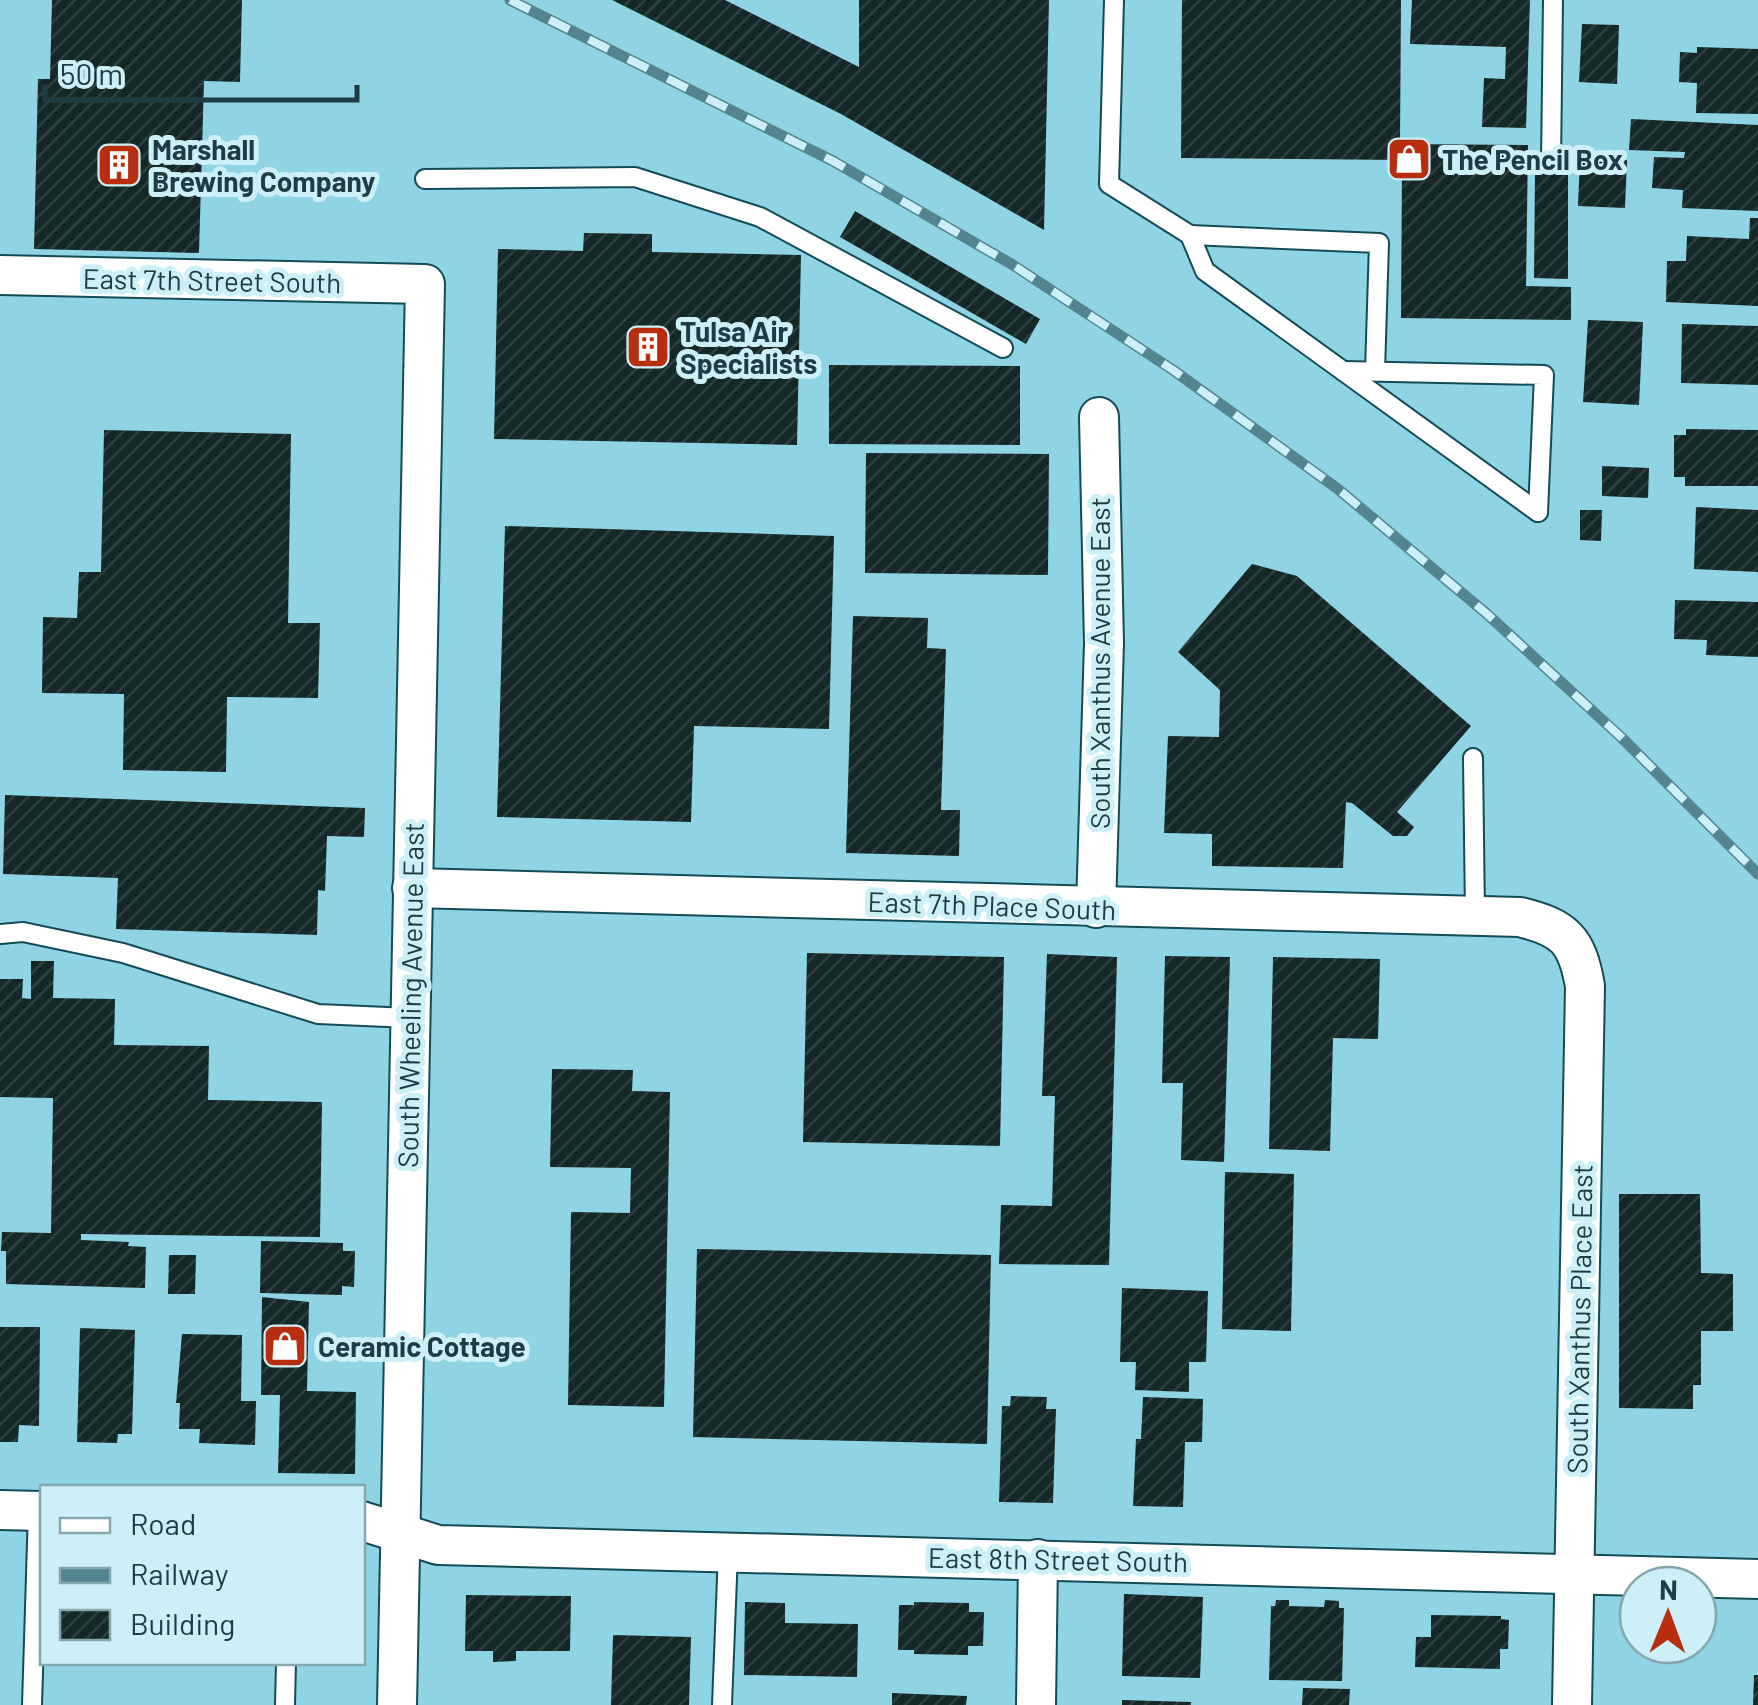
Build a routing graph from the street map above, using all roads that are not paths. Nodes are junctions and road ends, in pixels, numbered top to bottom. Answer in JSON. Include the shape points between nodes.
{"nodes":[{"id":1,"x":1114,"y":0,"type":"edge"},
{"id":2,"x":1553,"y":0,"type":"edge"},
{"id":3,"x":1551,"y":164,"type":"dead end"},
{"id":4,"x":425,"y":179,"type":"dead end"},
{"id":5,"x":1190,"y":235,"type":"junction"},
{"id":6,"x":0,"y":274,"type":"edge"},
{"id":7,"x":425,"y":284,"type":"joint"},
{"id":8,"x":1003,"y":348,"type":"dead end"},
{"id":9,"x":1343,"y":370,"type":"junction"},
{"id":10,"x":1375,"y":371,"type":"junction"},
{"id":11,"x":1099,"y":417,"type":"dead end"},
{"id":12,"x":1474,"y":758,"type":"dead end"},
{"id":13,"x":412,"y":888,"type":"junction"},
{"id":14,"x":1096,"y":908,"type":"junction"},
{"id":15,"x":1475,"y":916,"type":"junction"},
{"id":16,"x":0,"y":934,"type":"edge"},
{"id":17,"x":1567,"y":937,"type":"joint"},
{"id":18,"x":410,"y":1018,"type":"junction"},
{"id":19,"x":0,"y":1510,"type":"edge"},
{"id":20,"x":40,"y":1510,"type":"edge"},
{"id":21,"x":365,"y":1521,"type":"edge"},
{"id":22,"x":399,"y":1533,"type":"junction"},
{"id":23,"x":728,"y":1552,"type":"junction"},
{"id":24,"x":1038,"y":1558,"type":"junction"},
{"id":25,"x":1575,"y":1572,"type":"junction"},
{"id":26,"x":1758,"y":1578,"type":"edge"},
{"id":27,"x":38,"y":1621,"type":"edge"},
{"id":28,"x":286,"y":1665,"type":"edge"},
{"id":29,"x":32,"y":1705,"type":"edge"},
{"id":30,"x":286,"y":1705,"type":"edge"},
{"id":31,"x":398,"y":1705,"type":"edge"},
{"id":32,"x":722,"y":1705,"type":"edge"},
{"id":33,"x":1036,"y":1705,"type":"edge"},
{"id":34,"x":1572,"y":1705,"type":"edge"}],
"edges":[{"from":1,"to":5,"type":"lane","via":[[1109,184]]},
{"from":2,"to":3,"type":"lane"},
{"from":4,"to":8,"type":"lane","via":[[636,178],[760,217]]},
{"from":5,"to":9,"type":"lane","via":[[1205,271]]},
{"from":5,"to":10,"type":"lane","via":[[1379,242]]},
{"from":6,"to":7,"type":"street","name":"East 7th Street South"},
{"from":7,"to":13,"type":"street","name":"South Wheeling Avenue East"},
{"from":9,"to":10,"type":"lane"},
{"from":9,"to":10,"type":"lane","via":[[1538,512],[1544,375]]},
{"from":11,"to":14,"type":"street","name":"South Xanthus Avenue East","via":[[1104,643]]},
{"from":12,"to":15,"type":"lane"},
{"from":13,"to":14,"type":"street","name":"East 7th Place South"},
{"from":13,"to":18,"type":"street","name":"South Wheeling Avenue East"},
{"from":14,"to":15,"type":"street","name":"East 7th Place South"},
{"from":15,"to":17,"type":"street","name":"East 7th Place South","via":[[1520,918]]},
{"from":16,"to":18,"type":"lane","via":[[23,932],[123,953],[318,1014]]},
{"from":17,"to":25,"type":"street","name":"South Xanthus Place East","via":[[1580,956],[1584,986]]},
{"from":18,"to":22,"type":"street","name":"South Wheeling Avenue East"},
{"from":19,"to":20,"type":"street"},
{"from":20,"to":27,"type":"lane"},
{"from":21,"to":22,"type":"street","name":"East 8th Street South"},
{"from":22,"to":23,"type":"street","name":"East 8th Street South","via":[[438,1545]]},
{"from":22,"to":31,"type":"street","name":"South Wheeling Avenue East"},
{"from":23,"to":24,"type":"street","name":"East 8th Street South"},
{"from":23,"to":32,"type":"lane"},
{"from":24,"to":25,"type":"street","name":"East 8th Street South"},
{"from":24,"to":33,"type":"street"},
{"from":25,"to":26,"type":"street","name":"East 8th Street South"},
{"from":25,"to":34,"type":"street","name":"South Xanthus Place East"},
{"from":27,"to":29,"type":"lane"},
{"from":28,"to":30,"type":"lane"}]}
